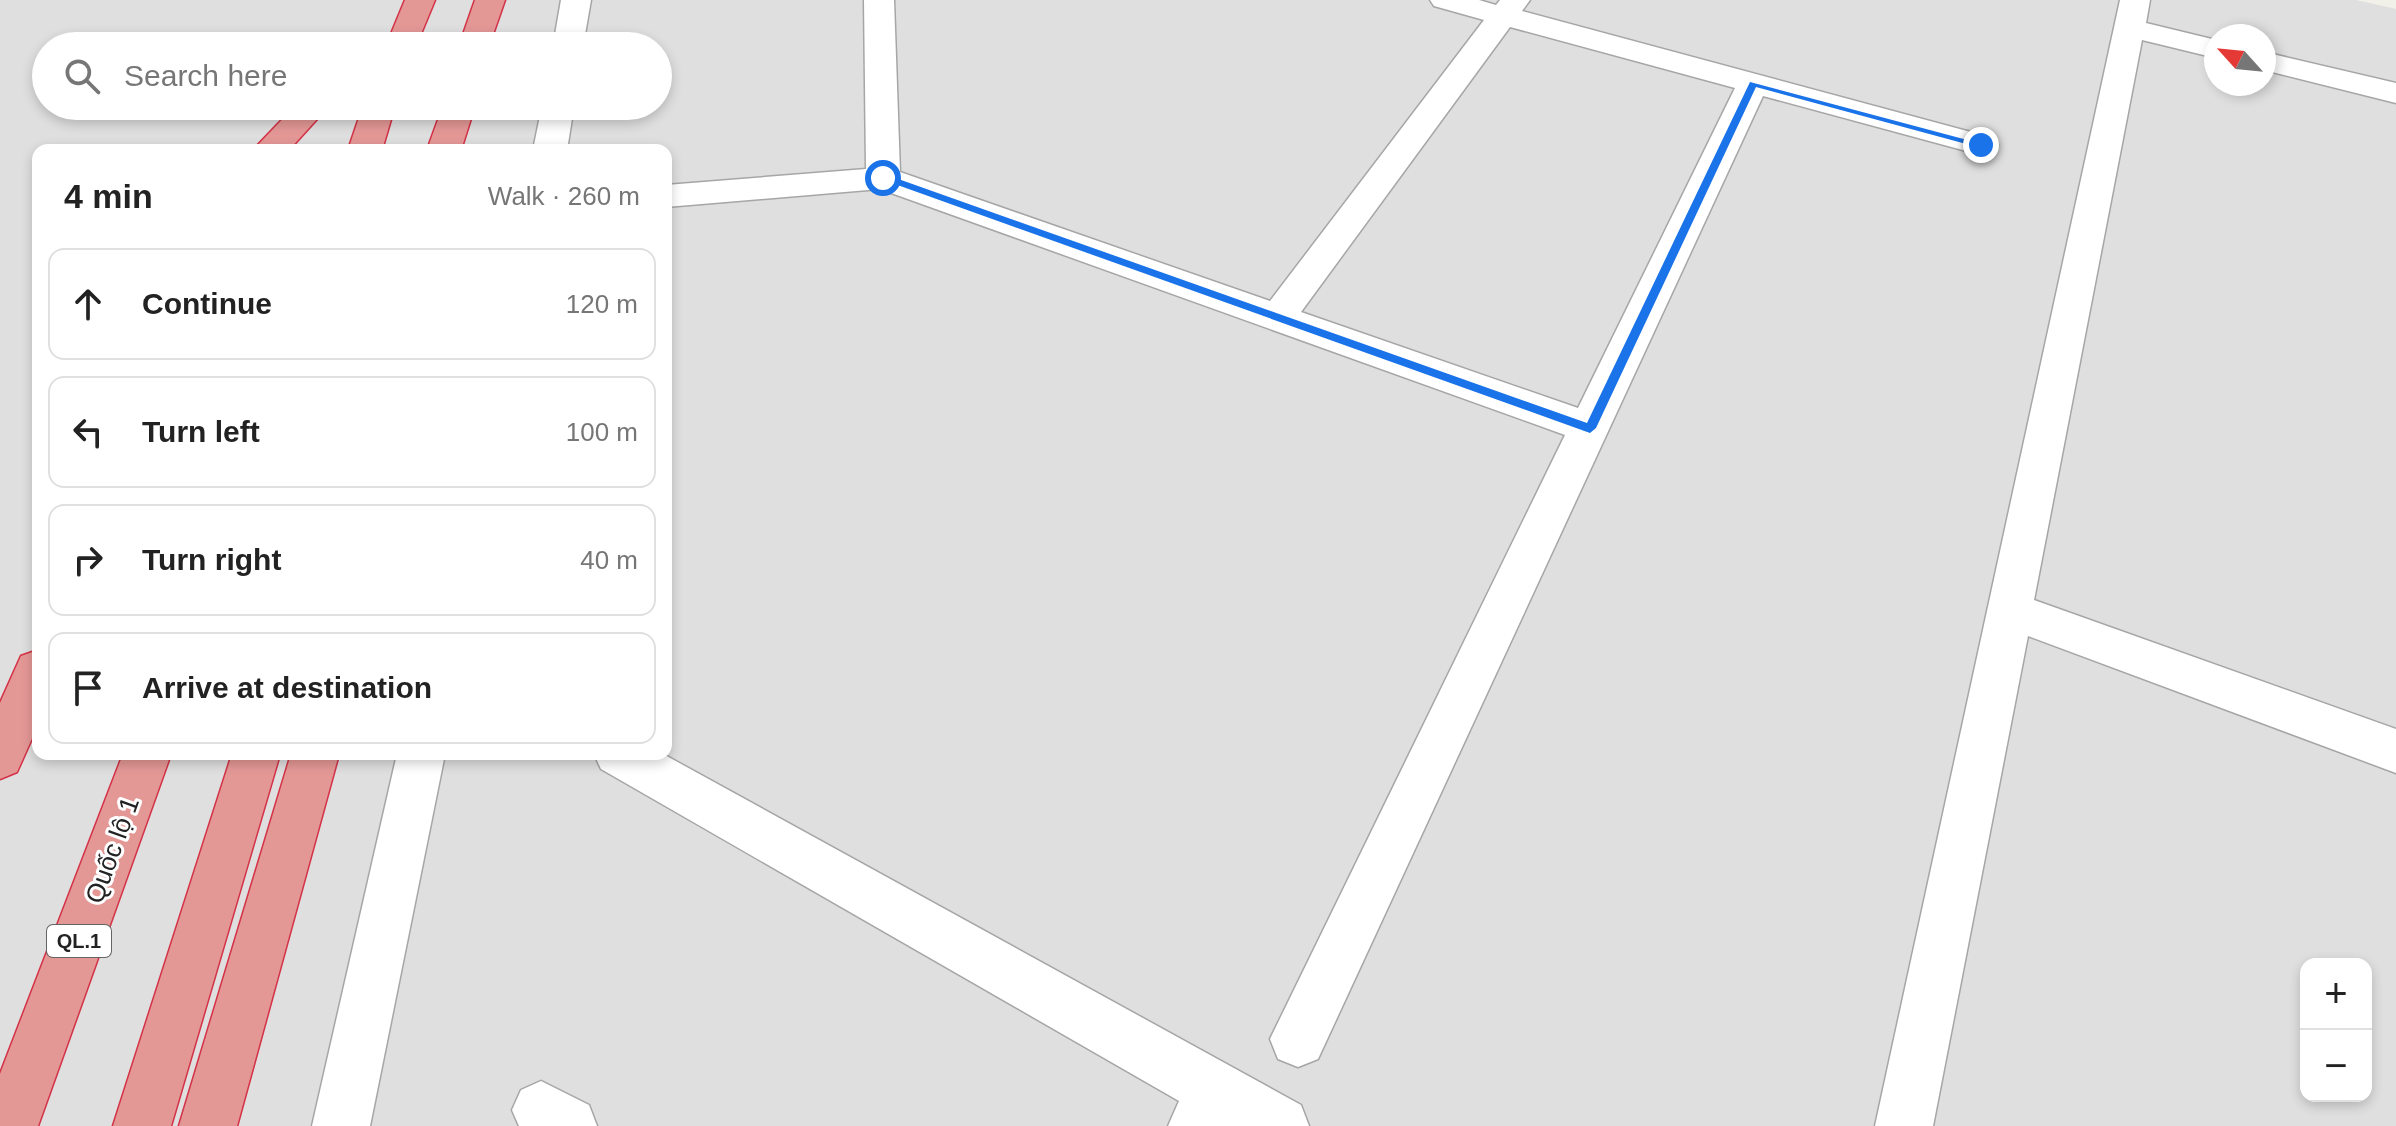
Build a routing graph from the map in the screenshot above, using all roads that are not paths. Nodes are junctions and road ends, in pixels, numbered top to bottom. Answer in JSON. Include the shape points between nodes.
{"nodes":[{"id":1,"x":420,"y":0,"type":"edge"},
{"id":2,"x":490,"y":0,"type":"edge"},
{"id":3,"x":576,"y":0,"type":"edge"},
{"id":4,"x":879,"y":0,"type":"edge"},
{"id":5,"x":1445,"y":0,"type":"edge"},
{"id":6,"x":1509,"y":8,"type":"edge"},
{"id":7,"x":2133,"y":14,"type":"edge"},
{"id":8,"x":407,"y":32,"type":"edge"},
{"id":9,"x":479,"y":32,"type":"edge"},
{"id":10,"x":570,"y":32,"type":"edge"},
{"id":11,"x":2204,"y":44,"type":"edge"},
{"id":12,"x":2276,"y":64,"type":"edge"},
{"id":13,"x":1753,"y":84,"type":"junction"},
{"id":14,"x":2396,"y":93,"type":"edge"},
{"id":15,"x":299,"y":120,"type":"edge"},
{"id":16,"x":375,"y":120,"type":"edge"},
{"id":17,"x":454,"y":120,"type":"edge"},
{"id":18,"x":555,"y":120,"type":"edge"},
{"id":19,"x":276,"y":144,"type":"edge"},
{"id":20,"x":367,"y":144,"type":"edge"},
{"id":21,"x":446,"y":144,"type":"edge"},
{"id":22,"x":551,"y":144,"type":"edge"},
{"id":23,"x":1981,"y":145,"type":"dead end"},
{"id":24,"x":883,"y":178,"type":"junction"},
{"id":25,"x":672,"y":196,"type":"edge"},
{"id":26,"x":1277,"y":318,"type":"junction"},
{"id":27,"x":1590,"y":428,"type":"junction"},
{"id":28,"x":2010,"y":610,"type":"junction"},
{"id":29,"x":32,"y":684,"type":"edge"},
{"id":30,"x":2396,"y":751,"type":"edge"},
{"id":31,"x":0,"y":757,"type":"edge"},
{"id":32,"x":145,"y":760,"type":"edge"},
{"id":33,"x":254,"y":760,"type":"edge"},
{"id":34,"x":313,"y":760,"type":"edge"},
{"id":35,"x":420,"y":760,"type":"edge"},
{"id":36,"x":628,"y":760,"type":"edge"},
{"id":37,"x":1298,"y":1039,"type":"dead end"},
{"id":38,"x":1207,"y":1108,"type":"edge"},
{"id":39,"x":9,"y":1126,"type":"edge"},
{"id":40,"x":142,"y":1126,"type":"edge"},
{"id":41,"x":208,"y":1126,"type":"edge"},
{"id":42,"x":341,"y":1126,"type":"edge"},
{"id":43,"x":1280,"y":1126,"type":"edge"},
{"id":44,"x":1904,"y":1126,"type":"edge"}],
"edges":[{"from":1,"to":8,"type":"highway"},
{"from":2,"to":9,"type":"highway"},
{"from":3,"to":10,"type":"street"},
{"from":4,"to":24,"type":"street"},
{"from":5,"to":6,"type":"street"},
{"from":6,"to":13,"type":"street"},
{"from":6,"to":26,"type":"street"},
{"from":7,"to":11,"type":"street"},
{"from":7,"to":28,"type":"street"},
{"from":12,"to":14,"type":"street"},
{"from":13,"to":23,"type":"street"},
{"from":13,"to":27,"type":"street"},
{"from":15,"to":19,"type":"highway"},
{"from":16,"to":20,"type":"highway"},
{"from":17,"to":21,"type":"highway"},
{"from":18,"to":22,"type":"street"},
{"from":24,"to":25,"type":"street"},
{"from":24,"to":26,"type":"street"},
{"from":26,"to":27,"type":"street"},
{"from":27,"to":37,"type":"street"},
{"from":28,"to":30,"type":"street"},
{"from":28,"to":44,"type":"street"},
{"from":29,"to":31,"type":"highway"},
{"from":32,"to":39,"type":"highway","name":"Quốc lộ 1","number":"QL.1"},
{"from":33,"to":40,"type":"highway"},
{"from":34,"to":41,"type":"highway"},
{"from":35,"to":42,"type":"street"},
{"from":36,"to":38,"type":"street"},
{"from":38,"to":43,"type":"street"}]}
